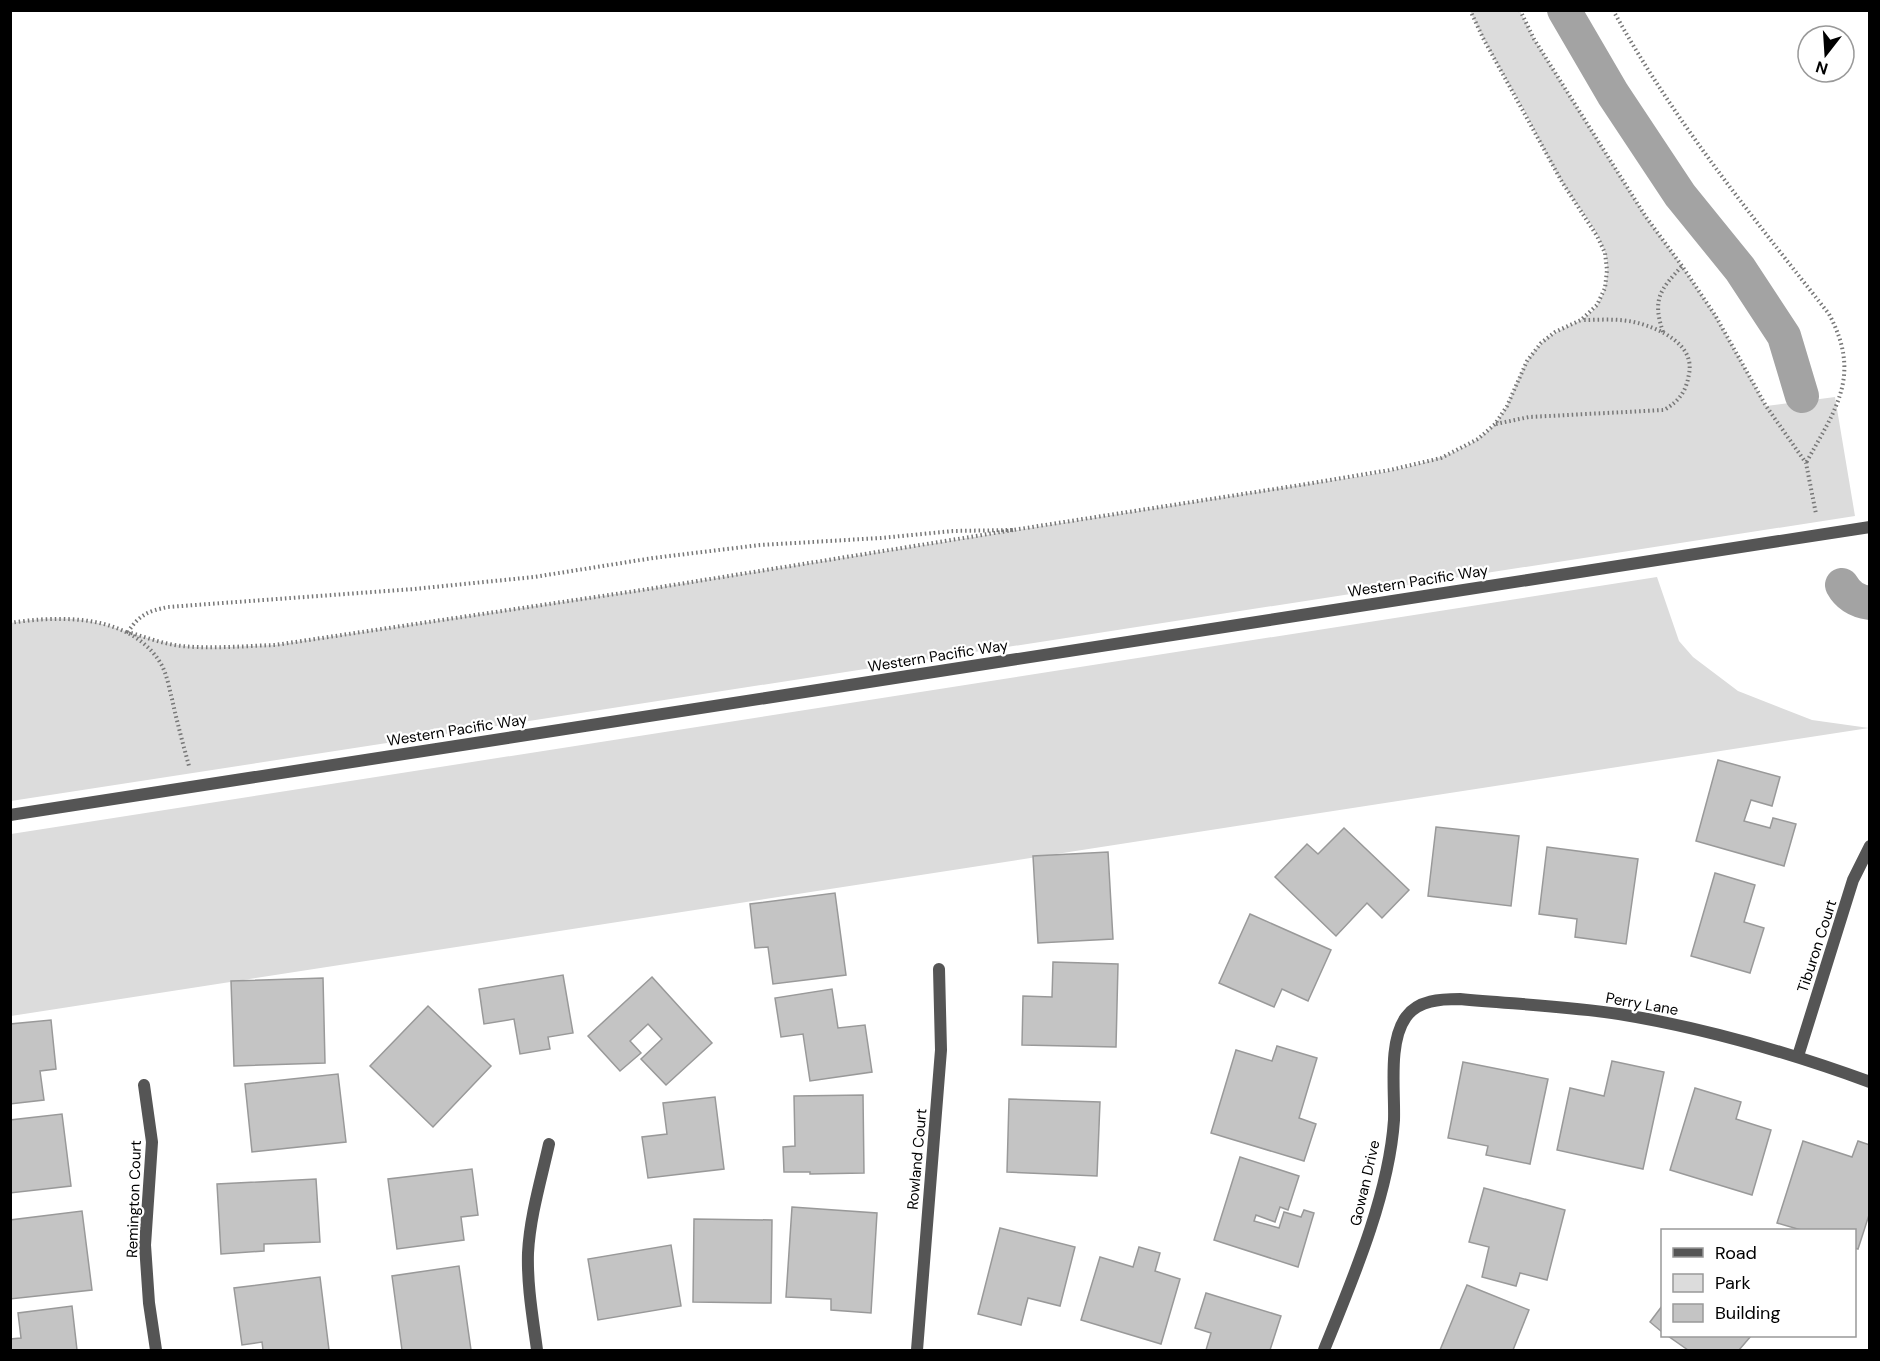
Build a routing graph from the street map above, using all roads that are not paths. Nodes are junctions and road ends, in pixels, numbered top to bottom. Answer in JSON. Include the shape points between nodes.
{"nodes":[{"id":1,"x":1869,"y":526,"type":"edge"},
{"id":2,"x":10,"y":814,"type":"edge"},
{"id":3,"x":1869,"y":846,"type":"edge"},
{"id":4,"x":939,"y":969,"type":"dead end"},
{"id":5,"x":1407,"y":1016,"type":"joint"},
{"id":6,"x":1798,"y":1056,"type":"junction"},
{"id":7,"x":1869,"y":1082,"type":"edge"},
{"id":8,"x":144,"y":1085,"type":"dead end"},
{"id":9,"x":549,"y":1144,"type":"dead end"},
{"id":10,"x":156,"y":1350,"type":"edge"},
{"id":11,"x":537,"y":1350,"type":"edge"},
{"id":12,"x":917,"y":1350,"type":"edge"},
{"id":13,"x":1324,"y":1350,"type":"edge"}],
"edges":[{"from":1,"to":2,"type":"street","name":"Western Pacific Way"},
{"from":3,"to":6,"type":"street","name":"Tiburon Court","via":[[1853,880]]},
{"from":4,"to":12,"type":"street","name":"Rowland Court","via":[[941,1050]]},
{"from":5,"to":6,"type":"street","name":"Perry Lane","via":[[1418,1006],[1460,999],[1618,1014],[1706,1031]]},
{"from":5,"to":13,"type":"street","name":"Gowan Drive","via":[[1399,1030],[1395,1052],[1394,1122],[1385,1174],[1367,1241]]},
{"from":6,"to":7,"type":"street","name":"Perry Lane"},
{"from":8,"to":10,"type":"street","name":"Remington Court","via":[[152,1142],[145,1245]]},
{"from":9,"to":11,"type":"street","via":[[528,1255]]}]}
